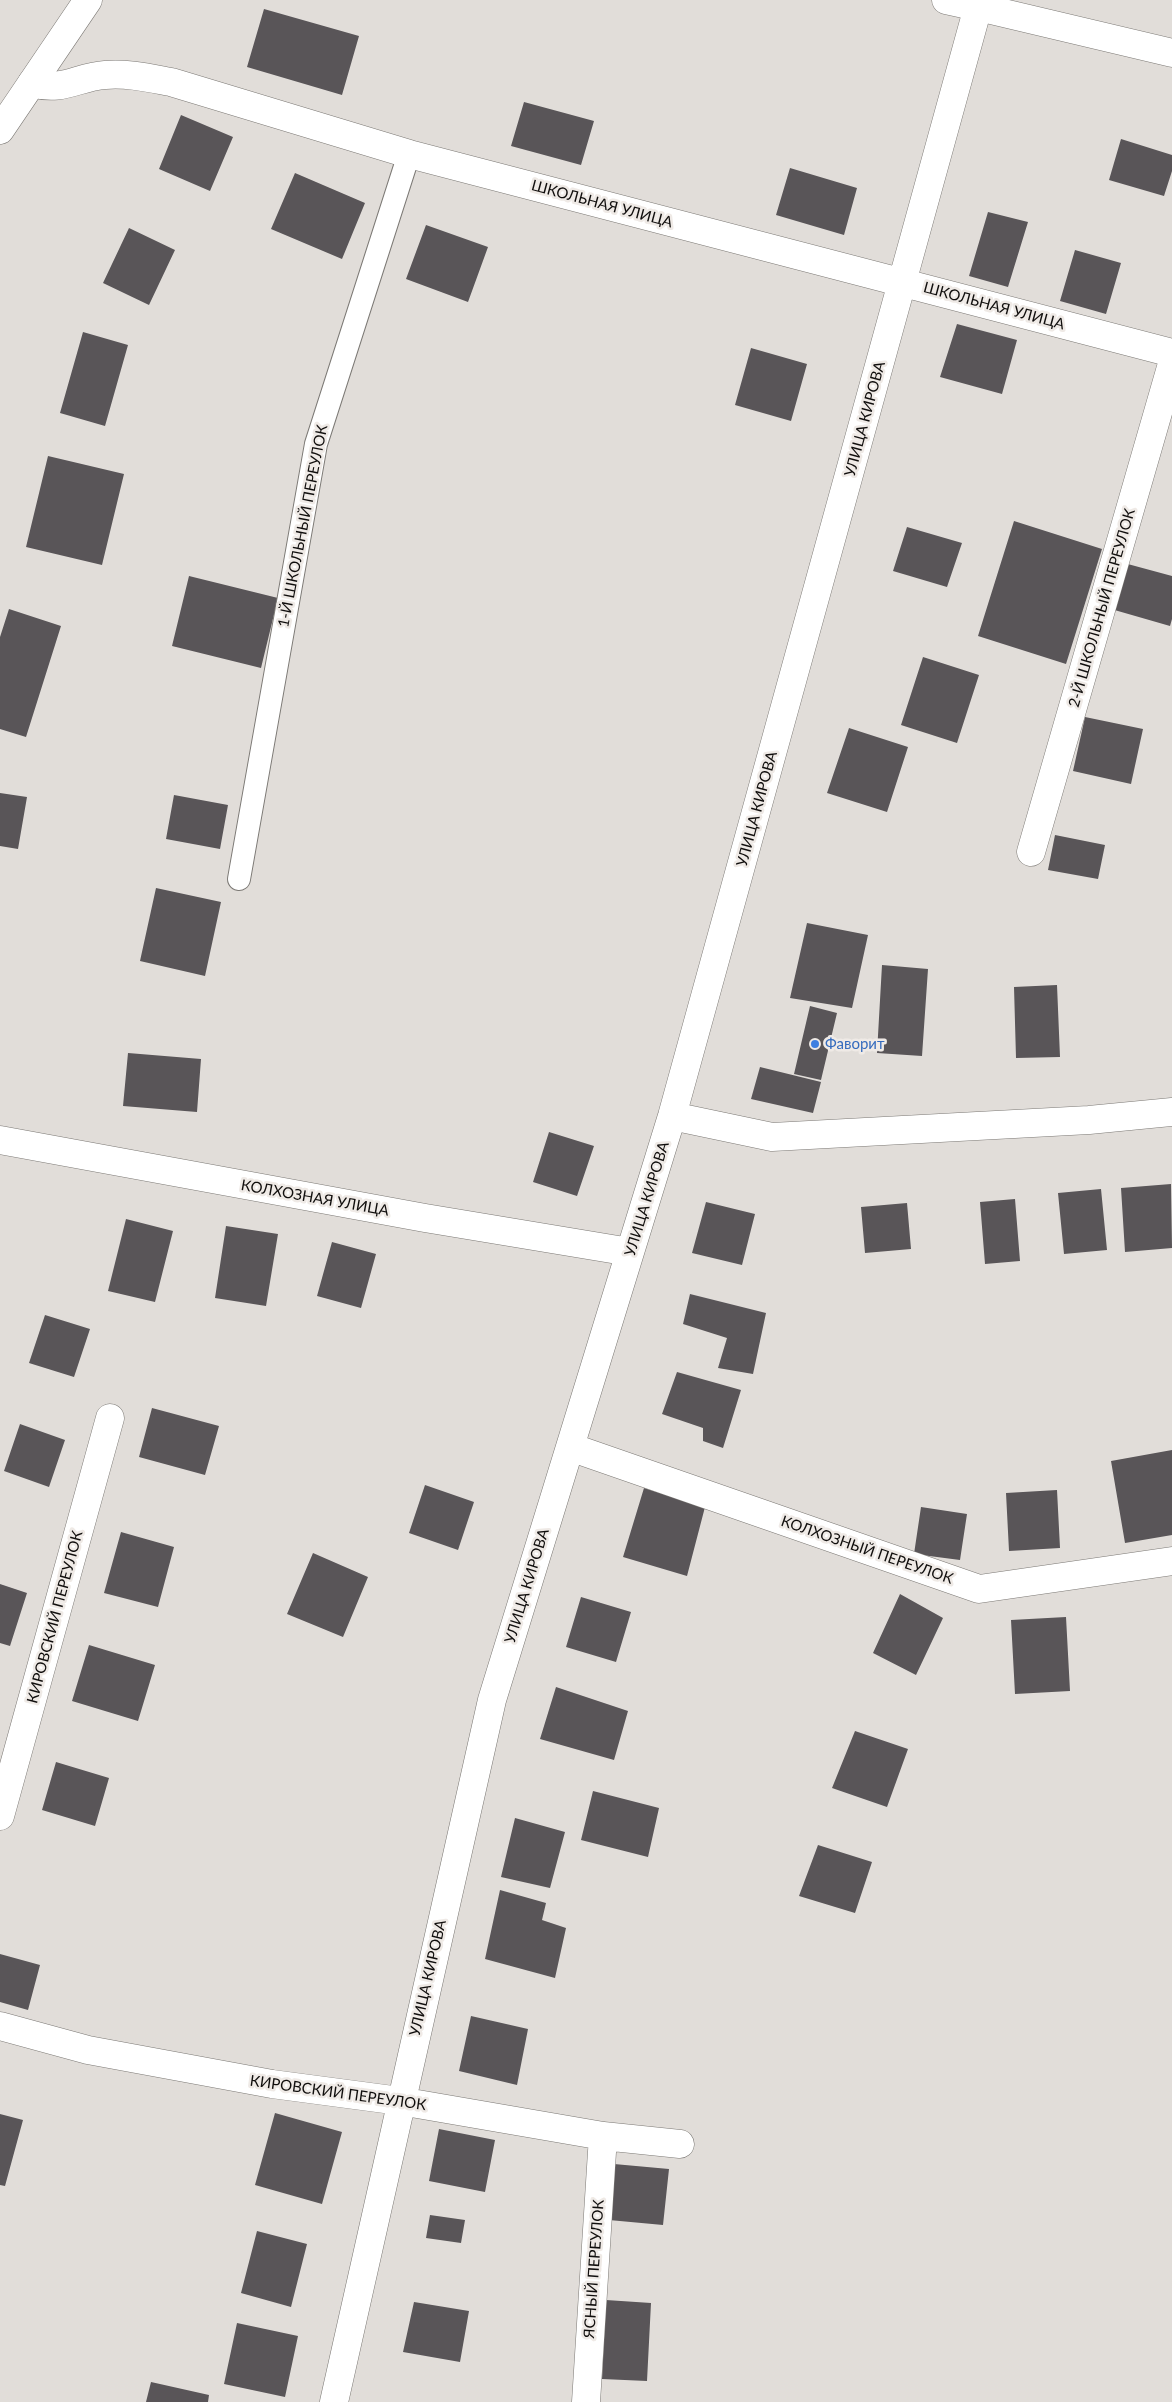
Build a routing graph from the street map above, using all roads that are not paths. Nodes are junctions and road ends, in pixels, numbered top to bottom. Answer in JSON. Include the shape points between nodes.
{"nodes":[{"id":1,"x":946,"y":0,"type":"edge"},
{"id":2,"x":89,"y":3,"type":"edge"},
{"id":3,"x":979,"y":4,"type":"edge"},
{"id":4,"x":1172,"y":53,"type":"edge"},
{"id":5,"x":32,"y":83,"type":"junction"},
{"id":6,"x":0,"y":130,"type":"edge"},
{"id":7,"x":409,"y":154,"type":"junction"},
{"id":8,"x":903,"y":282,"type":"junction"},
{"id":9,"x":1172,"y":353,"type":"edge"},
{"id":10,"x":1172,"y":364,"type":"edge"},
{"id":11,"x":1031,"y":852,"type":"dead end"},
{"id":12,"x":239,"y":879,"type":"dead end"},
{"id":13,"x":1172,"y":1112,"type":"edge"},
{"id":14,"x":672,"y":1116,"type":"junction"},
{"id":15,"x":0,"y":1140,"type":"edge"},
{"id":16,"x":630,"y":1252,"type":"junction"},
{"id":17,"x":110,"y":1418,"type":"dead end"},
{"id":18,"x":570,"y":1447,"type":"junction"},
{"id":19,"x":1172,"y":1561,"type":"edge"},
{"id":20,"x":0,"y":1816,"type":"edge"},
{"id":21,"x":0,"y":2026,"type":"edge"},
{"id":22,"x":400,"y":2101,"type":"junction"},
{"id":23,"x":603,"y":2136,"type":"junction"},
{"id":24,"x":680,"y":2144,"type":"dead end"},
{"id":25,"x":334,"y":2402,"type":"edge"},
{"id":26,"x":586,"y":2402,"type":"edge"}],
"edges":[{"from":1,"to":3,"type":"street"},
{"from":2,"to":5,"type":"street"},
{"from":3,"to":4,"type":"street"},
{"from":3,"to":8,"type":"street","name":"УЛИЦА КИРОВА"},
{"from":5,"to":6,"type":"street"},
{"from":5,"to":7,"type":"street","name":"ШКОЛЬНАЯ УЛИЦА","via":[[47,87],[104,75],[140,76],[171,82]]},
{"from":7,"to":8,"type":"street","name":"ШКОЛЬНАЯ УЛИЦА"},
{"from":7,"to":12,"type":"lane","name":"1-Й ШКОЛЬНЫЙ ПЕРЕУЛОК","via":[[316,444]]},
{"from":8,"to":9,"type":"street","name":"ШКОЛЬНАЯ УЛИЦА"},
{"from":8,"to":14,"type":"street","name":"УЛИЦА КИРОВА"},
{"from":10,"to":11,"type":"street","name":"2-Й ШКОЛЬНЫЙ ПЕРЕУЛОК"},
{"from":13,"to":14,"type":"street","via":[[1089,1120],[772,1137]]},
{"from":14,"to":16,"type":"street","name":"УЛИЦА КИРОВА"},
{"from":15,"to":16,"type":"street","name":"КОЛХОЗНАЯ УЛИЦА"},
{"from":16,"to":18,"type":"street","name":"УЛИЦА КИРОВА"},
{"from":17,"to":20,"type":"street","name":"КИРОВСКИЙ ПЕРЕУЛОК"},
{"from":18,"to":19,"type":"street","name":"КОЛХОЗНЫЙ ПЕРЕУЛОК","via":[[979,1590]]},
{"from":18,"to":22,"type":"street","name":"УЛИЦА КИРОВА","via":[[492,1700]]},
{"from":21,"to":22,"type":"street","name":"КИРОВСКИЙ ПЕРЕУЛОК","via":[[88,2050],[272,2084]]},
{"from":22,"to":23,"type":"street","name":"КИРОВСКИЙ ПЕРЕУЛОК"},
{"from":22,"to":25,"type":"street","name":"УЛИЦА КИРОВА"},
{"from":23,"to":24,"type":"street","name":"КИРОВСКИЙ ПЕРЕУЛОК"},
{"from":23,"to":26,"type":"street","name":"ЯСНЫЙ ПЕРЕУЛОК"}]}
